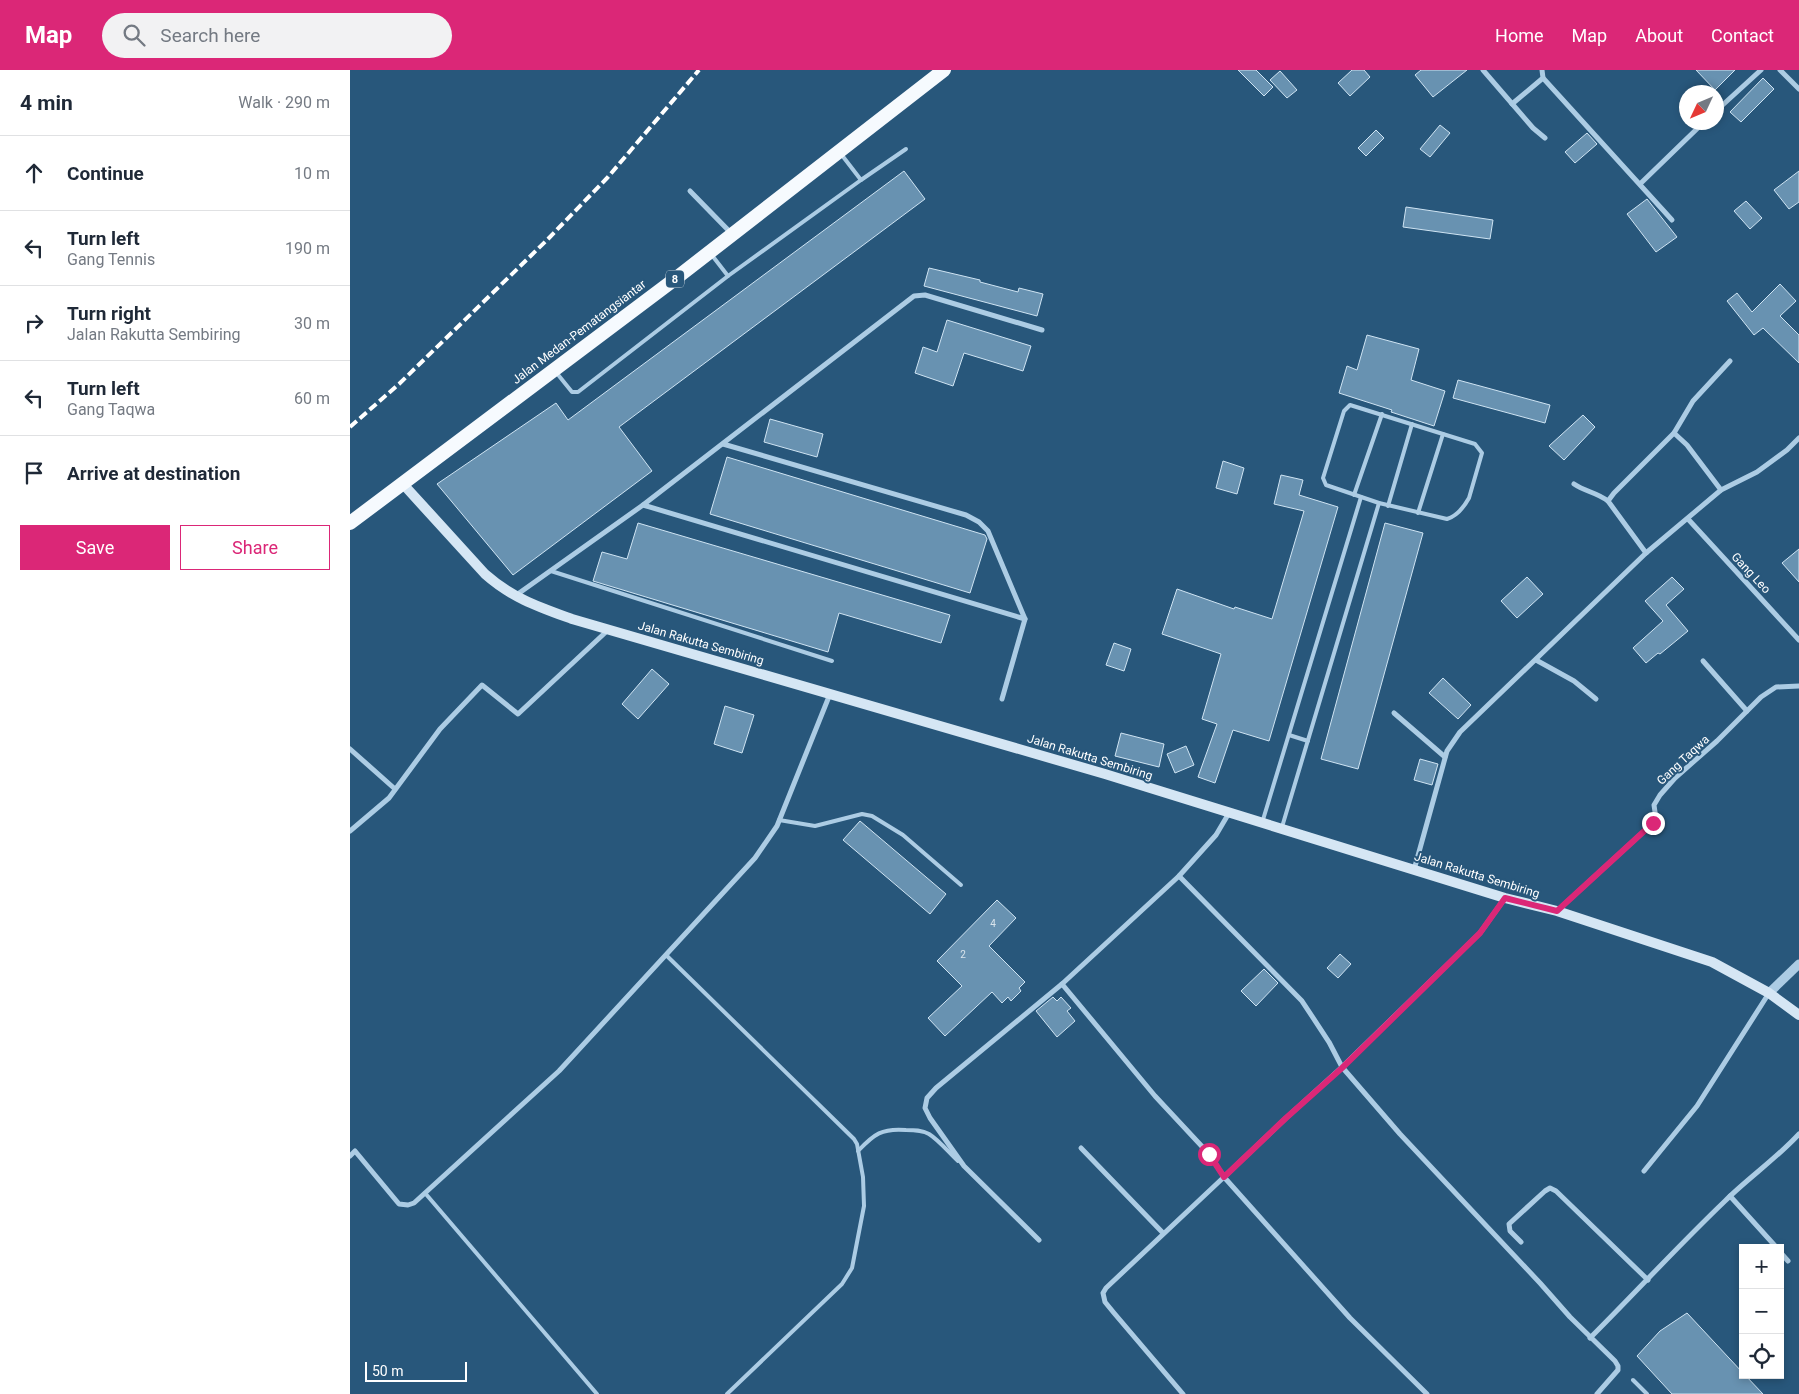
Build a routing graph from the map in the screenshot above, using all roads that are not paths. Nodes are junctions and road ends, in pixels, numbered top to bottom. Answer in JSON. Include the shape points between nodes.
{"nodes":[{"id":1,"x":944,"y":70,"type":"edge"},
{"id":2,"x":1483,"y":70,"type":"edge"},
{"id":3,"x":1542,"y":70,"type":"edge"},
{"id":4,"x":1760,"y":70,"type":"edge"},
{"id":5,"x":1780,"y":70,"type":"edge"},
{"id":6,"x":1543,"y":78,"type":"junction"},
{"id":7,"x":1799,"y":89,"type":"edge"},
{"id":8,"x":1512,"y":104,"type":"junction"},
{"id":9,"x":1724,"y":104,"type":"edge"},
{"id":10,"x":1696,"y":130,"type":"edge"},
{"id":11,"x":1545,"y":138,"type":"dead end"},
{"id":12,"x":906,"y":149,"type":"dead end"},
{"id":13,"x":839,"y":152,"type":"junction"},
{"id":14,"x":861,"y":180,"type":"junction"},
{"id":15,"x":1640,"y":184,"type":"junction"},
{"id":16,"x":690,"y":191,"type":"dead end"},
{"id":17,"x":1672,"y":220,"type":"dead end"},
{"id":18,"x":732,"y":234,"type":"junction"},
{"id":19,"x":710,"y":252,"type":"junction"},
{"id":20,"x":728,"y":276,"type":"junction"},
{"id":21,"x":1042,"y":330,"type":"dead end"},
{"id":22,"x":1730,"y":361,"type":"dead end"},
{"id":23,"x":554,"y":370,"type":"junction"},
{"id":24,"x":1382,"y":414,"type":"junction"},
{"id":25,"x":1412,"y":424,"type":"junction"},
{"id":26,"x":1674,"y":433,"type":"junction"},
{"id":27,"x":1443,"y":434,"type":"junction"},
{"id":28,"x":1799,"y":438,"type":"edge"},
{"id":29,"x":723,"y":444,"type":"junction"},
{"id":30,"x":403,"y":484,"type":"junction"},
{"id":31,"x":1574,"y":484,"type":"dead end"},
{"id":32,"x":1721,"y":490,"type":"junction"},
{"id":33,"x":1354,"y":495,"type":"junction"},
{"id":34,"x":1361,"y":497,"type":"junction"},
{"id":35,"x":1608,"y":501,"type":"junction"},
{"id":36,"x":1379,"y":503,"type":"junction"},
{"id":37,"x":643,"y":505,"type":"junction"},
{"id":38,"x":1388,"y":506,"type":"junction"},
{"id":39,"x":1418,"y":513,"type":"junction"},
{"id":40,"x":1688,"y":519,"type":"junction"},
{"id":41,"x":350,"y":523,"type":"edge"},
{"id":42,"x":1646,"y":553,"type":"junction"},
{"id":43,"x":551,"y":571,"type":"junction"},
{"id":44,"x":515,"y":596,"type":"junction"},
{"id":45,"x":1025,"y":619,"type":"junction"},
{"id":46,"x":609,"y":629,"type":"junction"},
{"id":47,"x":1799,"y":640,"type":"edge"},
{"id":48,"x":832,"y":660,"type":"dead end"},
{"id":49,"x":1536,"y":660,"type":"junction"},
{"id":50,"x":1703,"y":662,"type":"dead end"},
{"id":51,"x":1799,"y":686,"type":"edge"},
{"id":52,"x":830,"y":694,"type":"junction"},
{"id":53,"x":1596,"y":699,"type":"dead end"},
{"id":54,"x":1002,"y":700,"type":"dead end"},
{"id":55,"x":1747,"y":711,"type":"junction"},
{"id":56,"x":1394,"y":713,"type":"dead end"},
{"id":57,"x":1289,"y":735,"type":"junction"},
{"id":58,"x":1308,"y":741,"type":"junction"},
{"id":59,"x":350,"y":749,"type":"edge"},
{"id":60,"x":1445,"y":757,"type":"junction"},
{"id":61,"x":395,"y":789,"type":"junction"},
{"id":62,"x":1229,"y":813,"type":"junction"},
{"id":63,"x":779,"y":820,"type":"junction"},
{"id":64,"x":1262,"y":822,"type":"junction"},
{"id":65,"x":1282,"y":828,"type":"junction"},
{"id":66,"x":350,"y":831,"type":"edge"},
{"id":67,"x":1414,"y":870,"type":"junction"},
{"id":68,"x":1179,"y":876,"type":"junction"},
{"id":69,"x":961,"y":885,"type":"dead end"},
{"id":70,"x":1505,"y":898,"type":"junction"},
{"id":71,"x":1557,"y":911,"type":"junction"},
{"id":72,"x":666,"y":955,"type":"junction"},
{"id":73,"x":1799,"y":964,"type":"edge"},
{"id":74,"x":1062,"y":984,"type":"junction"},
{"id":75,"x":1769,"y":993,"type":"junction"},
{"id":76,"x":1799,"y":1015,"type":"edge"},
{"id":77,"x":1342,"y":1068,"type":"junction"},
{"id":78,"x":1799,"y":1134,"type":"edge"},
{"id":79,"x":1081,"y":1148,"type":"dead end"},
{"id":80,"x":858,"y":1151,"type":"junction"},
{"id":81,"x":350,"y":1156,"type":"edge"},
{"id":82,"x":964,"y":1166,"type":"junction"},
{"id":83,"x":1644,"y":1171,"type":"dead end"},
{"id":84,"x":1224,"y":1177,"type":"junction"},
{"id":85,"x":425,"y":1192,"type":"junction"},
{"id":86,"x":1730,"y":1196,"type":"junction"},
{"id":87,"x":1163,"y":1233,"type":"junction"},
{"id":88,"x":1038,"y":1240,"type":"dead end"},
{"id":89,"x":1521,"y":1242,"type":"dead end"},
{"id":90,"x":1772,"y":1244,"type":"edge"},
{"id":91,"x":1784,"y":1256,"type":"edge"},
{"id":92,"x":1788,"y":1261,"type":"dead end"},
{"id":93,"x":1648,"y":1280,"type":"junction"},
{"id":94,"x":1590,"y":1338,"type":"junction"},
{"id":95,"x":1633,"y":1380,"type":"dead end"},
{"id":96,"x":597,"y":1394,"type":"edge"},
{"id":97,"x":727,"y":1394,"type":"edge"},
{"id":98,"x":1183,"y":1394,"type":"edge"},
{"id":99,"x":1427,"y":1394,"type":"edge"},
{"id":100,"x":1596,"y":1394,"type":"edge"},
{"id":101,"x":1647,"y":1394,"type":"edge"}],
"edges":[{"from":1,"to":13,"type":"highway","name":"Jalan Medan-Pematangsiantar","number":"8"},
{"from":2,"to":8,"type":"street"},
{"from":3,"to":6,"type":"street"},
{"from":4,"to":9,"type":"street"},
{"from":5,"to":7,"type":"street"},
{"from":6,"to":8,"type":"street"},
{"from":6,"to":15,"type":"street"},
{"from":8,"to":11,"type":"street"},
{"from":10,"to":15,"type":"street"},
{"from":12,"to":14,"type":"lane"},
{"from":13,"to":14,"type":"lane"},
{"from":13,"to":18,"type":"highway","name":"Jalan Medan-Pematangsiantar","number":"8"},
{"from":14,"to":20,"type":"lane"},
{"from":15,"to":17,"type":"street"},
{"from":16,"to":18,"type":"street"},
{"from":18,"to":19,"type":"highway","name":"Jalan Medan-Pematangsiantar","number":"8"},
{"from":19,"to":20,"type":"lane"},
{"from":19,"to":23,"type":"highway","name":"Jalan Medan-Pematangsiantar","number":"8"},
{"from":20,"to":23,"type":"lane","via":[[576,394]]},
{"from":21,"to":29,"type":"street","via":[[925,295],[914,296]]},
{"from":22,"to":26,"type":"street","via":[[1692,400]]},
{"from":23,"to":30,"type":"highway","name":"Jalan Medan-Pematangsiantar","number":"8"},
{"from":24,"to":25,"type":"lane"},
{"from":24,"to":33,"type":"lane"},
{"from":24,"to":33,"type":"lane","via":[[1354,405],[1344,411],[1323,478],[1326,485]]},
{"from":25,"to":27,"type":"lane"},
{"from":25,"to":38,"type":"lane"},
{"from":26,"to":32,"type":"street"},
{"from":26,"to":35,"type":"street"},
{"from":27,"to":39,"type":"lane"},
{"from":27,"to":39,"type":"lane","via":[[1475,444],[1482,453],[1469,498],[1451,518]]},
{"from":28,"to":32,"type":"street","via":[[1757,472]]},
{"from":29,"to":37,"type":"street"},
{"from":29,"to":45,"type":"street","via":[[966,515],[979,522],[988,531]]},
{"from":30,"to":41,"type":"highway","name":"Jalan Medan-Pematangsiantar","number":"8"},
{"from":30,"to":44,"type":"main road","name":"Jalan Rakutta Sembiring","via":[[485,574]]},
{"from":31,"to":35,"type":"street"},
{"from":32,"to":40,"type":"street"},
{"from":33,"to":34,"type":"lane"},
{"from":34,"to":36,"type":"lane"},
{"from":34,"to":57,"type":"lane"},
{"from":35,"to":42,"type":"street"},
{"from":36,"to":38,"type":"lane"},
{"from":36,"to":58,"type":"lane"},
{"from":37,"to":43,"type":"street"},
{"from":37,"to":45,"type":"street"},
{"from":38,"to":39,"type":"lane"},
{"from":40,"to":42,"type":"street"},
{"from":40,"to":47,"type":"street","name":"Gang Leo"},
{"from":42,"to":49,"type":"street"},
{"from":43,"to":44,"type":"street"},
{"from":43,"to":48,"type":"lane"},
{"from":44,"to":46,"type":"main road","name":"Jalan Rakutta Sembiring","via":[[530,604]]},
{"from":45,"to":54,"type":"street"},
{"from":46,"to":52,"type":"main road","name":"Jalan Rakutta Sembiring"},
{"from":46,"to":61,"type":"street","via":[[518,714],[482,685],[440,729]]},
{"from":49,"to":53,"type":"street","via":[[1574,681]]},
{"from":49,"to":60,"type":"street","via":[[1460,732]]},
{"from":50,"to":55,"type":"street"},
{"from":51,"to":55,"type":"street","name":"Gang Taqwa","via":[[1776,687]]},
{"from":52,"to":62,"type":"main road","name":"Jalan Rakutta Sembiring"},
{"from":52,"to":63,"type":"street"},
{"from":55,"to":71,"type":"street","name":"Gang Taqwa","via":[[1660,795],[1654,805],[1656,818],[1653,823]]},
{"from":56,"to":60,"type":"street"},
{"from":57,"to":58,"type":"lane"},
{"from":57,"to":64,"type":"lane"},
{"from":58,"to":65,"type":"lane"},
{"from":59,"to":61,"type":"street"},
{"from":60,"to":67,"type":"street"},
{"from":61,"to":66,"type":"street"},
{"from":62,"to":64,"type":"main road","name":"Jalan Rakutta Sembiring"},
{"from":62,"to":68,"type":"street","via":[[1216,835]]},
{"from":63,"to":69,"type":"lane","via":[[816,826],[862,814],[872,816],[903,835]]},
{"from":63,"to":72,"type":"street","via":[[755,858]]},
{"from":64,"to":65,"type":"main road","name":"Jalan Rakutta Sembiring"},
{"from":65,"to":67,"type":"main road","name":"Jalan Rakutta Sembiring"},
{"from":67,"to":70,"type":"main road","name":"Jalan Rakutta Sembiring"},
{"from":68,"to":74,"type":"street"},
{"from":68,"to":77,"type":"street","via":[[1302,1001]]},
{"from":70,"to":71,"type":"main road","name":"Jalan Rakutta Sembiring"},
{"from":70,"to":77,"type":"street","via":[[1480,933]]},
{"from":71,"to":75,"type":"main road","name":"Jalan Rakutta Sembiring","via":[[1712,962]]},
{"from":72,"to":80,"type":"lane","via":[[854,1139]]},
{"from":72,"to":85,"type":"street","via":[[559,1071]]},
{"from":73,"to":75,"type":"street"},
{"from":74,"to":82,"type":"street","via":[[928,1098],[925,1108],[930,1118]]},
{"from":74,"to":84,"type":"street","via":[[1155,1096],[1209,1154]]},
{"from":75,"to":76,"type":"main road","name":"Jalan Rakutta Sembiring"},
{"from":75,"to":83,"type":"street","via":[[1697,1106]]},
{"from":77,"to":84,"type":"street"},
{"from":77,"to":94,"type":"street"},
{"from":78,"to":86,"type":"street"},
{"from":79,"to":87,"type":"street"},
{"from":80,"to":82,"type":"lane","via":[[882,1131],[920,1131],[930,1135]]},
{"from":80,"to":97,"type":"lane","via":[[864,1206],[852,1268],[842,1284]]},
{"from":81,"to":85,"type":"street","via":[[355,1151],[399,1204],[414,1203]]},
{"from":82,"to":88,"type":"street"},
{"from":84,"to":87,"type":"street"},
{"from":84,"to":99,"type":"street","via":[[1350,1318]]},
{"from":85,"to":96,"type":"lane"},
{"from":86,"to":90,"type":"street"},
{"from":86,"to":93,"type":"street"},
{"from":87,"to":98,"type":"street","via":[[1106,1288],[1103,1297]]},
{"from":89,"to":93,"type":"street","via":[[1510,1231],[1509,1224],[1550,1188]]},
{"from":91,"to":92,"type":"street"},
{"from":93,"to":94,"type":"street"},
{"from":94,"to":100,"type":"street","via":[[1618,1366],[1615,1374]]},
{"from":95,"to":101,"type":"lane"}]}
